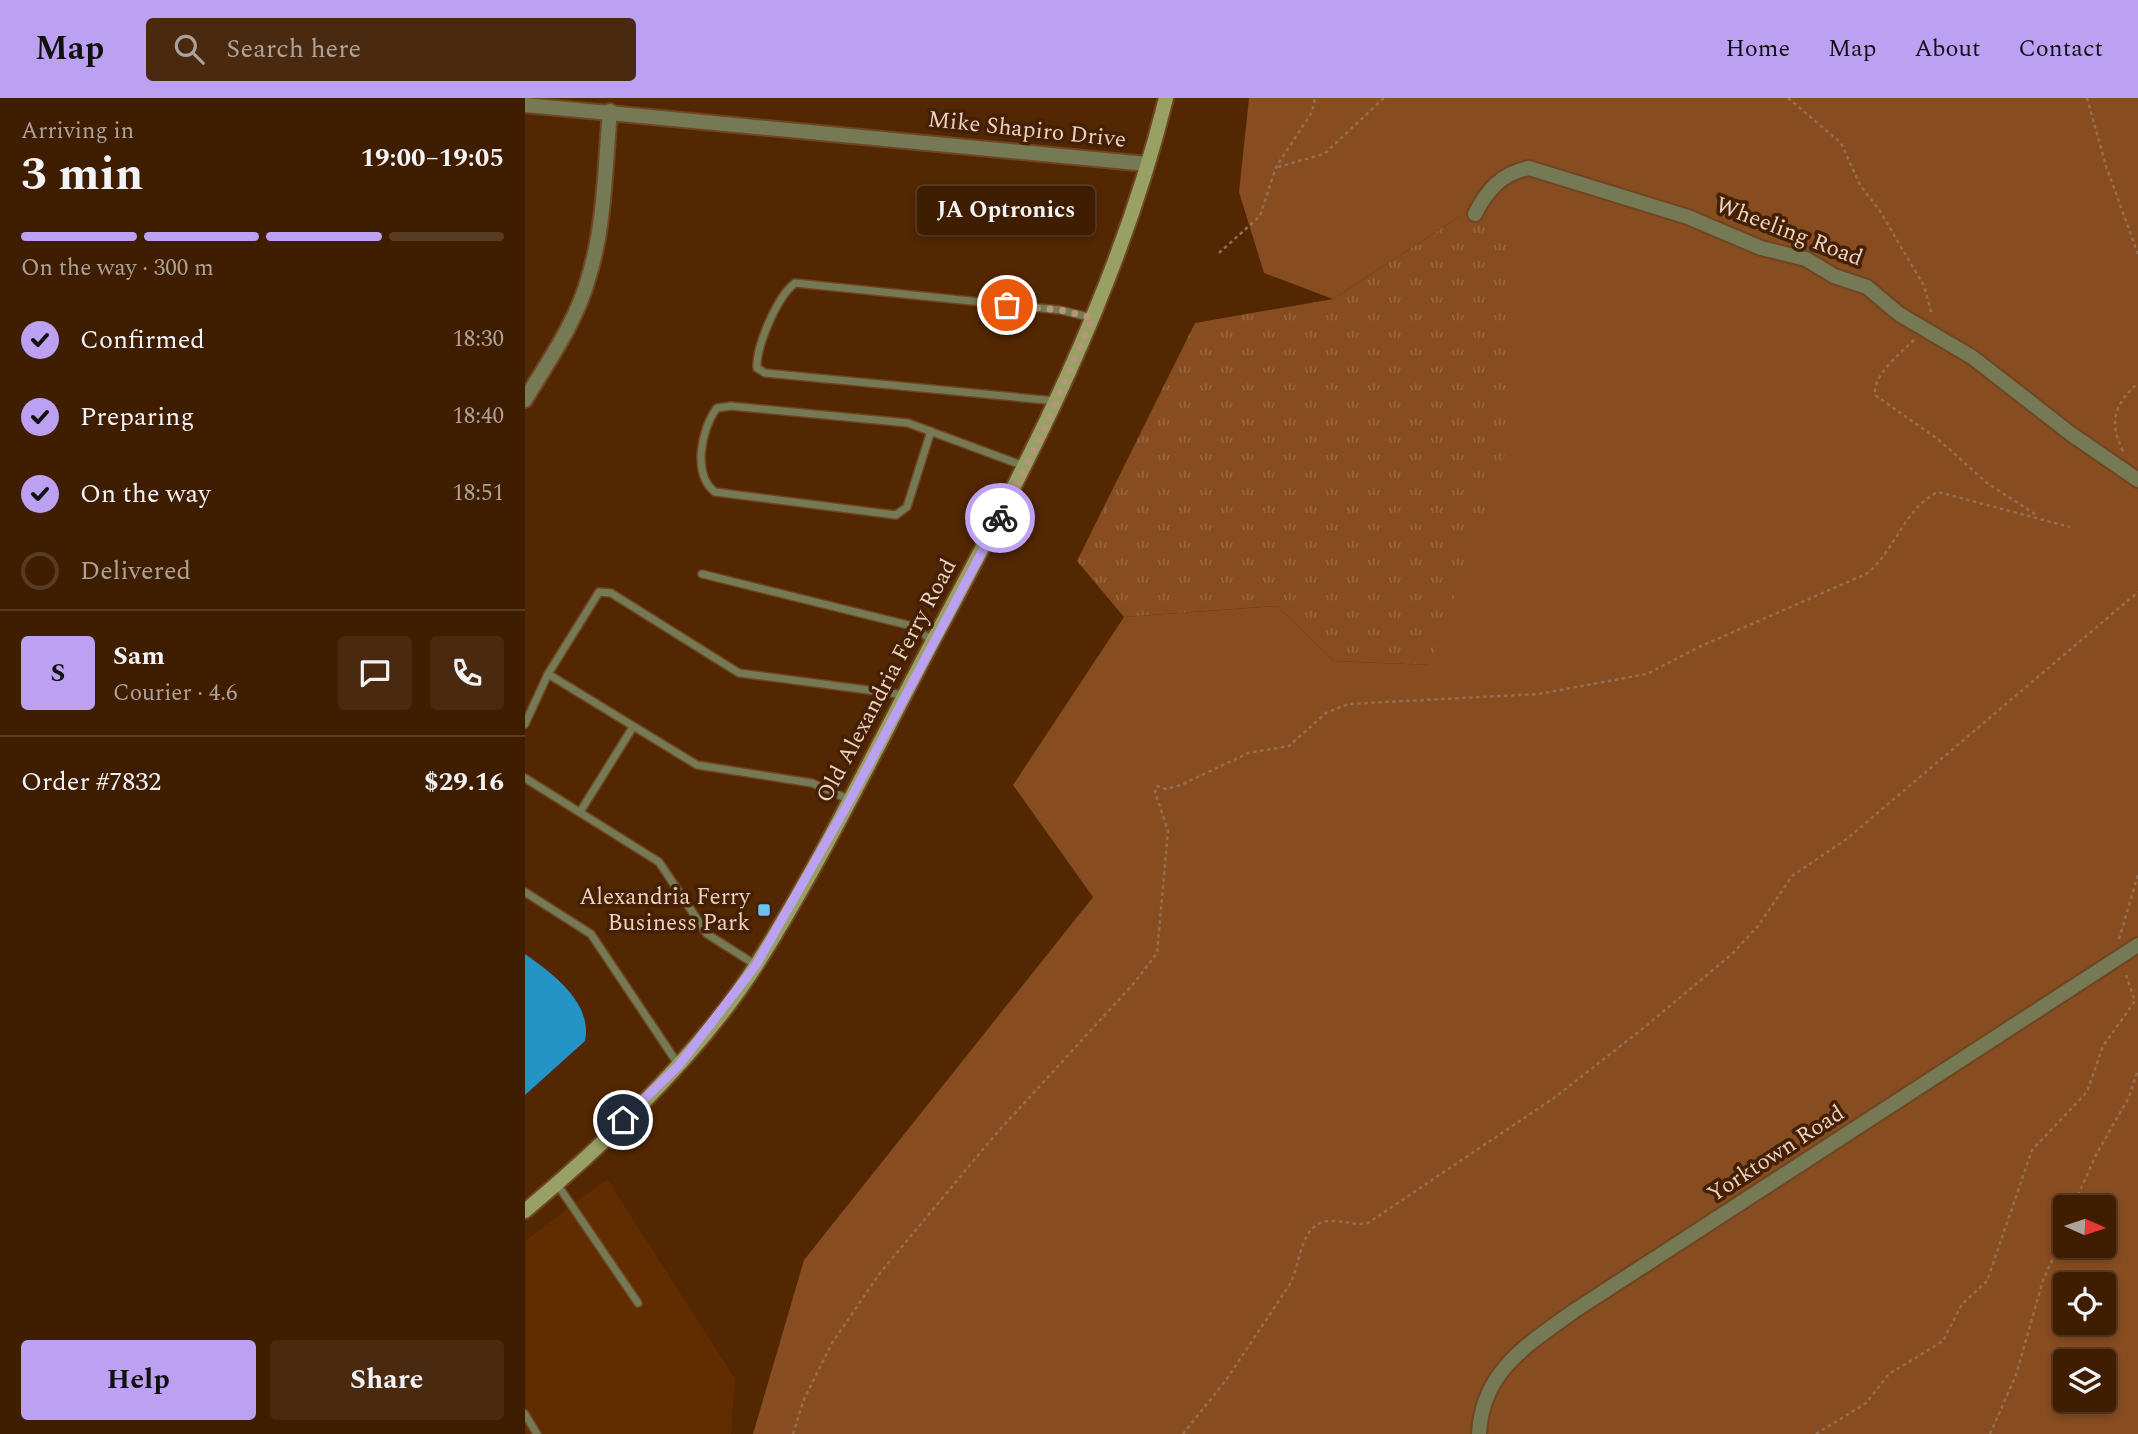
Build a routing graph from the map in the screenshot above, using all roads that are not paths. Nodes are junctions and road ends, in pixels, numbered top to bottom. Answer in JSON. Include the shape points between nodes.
{"nodes":[{"id":1,"x":1166,"y":98,"type":"edge"},
{"id":2,"x":525,"y":105,"type":"edge"},
{"id":3,"x":610,"y":111,"type":"junction"},
{"id":4,"x":1147,"y":164,"type":"junction"},
{"id":5,"x":1475,"y":214,"type":"dead end"},
{"id":6,"x":1093,"y":318,"type":"junction"},
{"id":7,"x":525,"y":400,"type":"edge"},
{"id":8,"x":1056,"y":401,"type":"junction"},
{"id":9,"x":931,"y":431,"type":"junction"},
{"id":10,"x":1026,"y":467,"type":"junction"},
{"id":11,"x":2138,"y":480,"type":"edge"},
{"id":12,"x":702,"y":574,"type":"dead end"},
{"id":13,"x":933,"y":641,"type":"junction"},
{"id":14,"x":548,"y":674,"type":"junction"},
{"id":15,"x":907,"y":695,"type":"junction"},
{"id":16,"x":525,"y":724,"type":"edge"},
{"id":17,"x":633,"y":727,"type":"junction"},
{"id":18,"x":525,"y":778,"type":"edge"},
{"id":19,"x":850,"y":800,"type":"junction"},
{"id":20,"x":580,"y":812,"type":"junction"},
{"id":21,"x":525,"y":892,"type":"edge"},
{"id":22,"x":2138,"y":945,"type":"edge"},
{"id":23,"x":756,"y":965,"type":"junction"},
{"id":24,"x":679,"y":1065,"type":"junction"},
{"id":25,"x":557,"y":1184,"type":"junction"},
{"id":26,"x":525,"y":1211,"type":"edge"},
{"id":27,"x":638,"y":1303,"type":"dead end"},
{"id":28,"x":525,"y":1414,"type":"edge"},
{"id":29,"x":537,"y":1434,"type":"edge"},
{"id":30,"x":1479,"y":1434,"type":"edge"}],
"edges":[{"from":1,"to":4,"type":"main road","name":"Old Alexandria Ferry Road"},
{"from":2,"to":3,"type":"street","name":"Mike Shapiro Drive"},
{"from":3,"to":4,"type":"street","name":"Mike Shapiro Drive"},
{"from":3,"to":7,"type":"street","via":[[598,236],[589,278],[572,320]]},
{"from":4,"to":6,"type":"main road","name":"Old Alexandria Ferry Road"},
{"from":5,"to":11,"type":"street","name":"Wheeling Road","via":[[1484,196],[1509,172],[1529,168],[1688,217],[1761,248],[1807,259],[1834,276],[1867,287],[1899,314],[1972,357]]},
{"from":6,"to":8,"type":"main road","name":"Old Alexandria Ferry Road"},
{"from":6,"to":8,"type":"lane","via":[[1060,310],[795,283],[786,290],[756,353],[757,368],[765,373]]},
{"from":8,"to":10,"type":"main road","name":"Old Alexandria Ferry Road"},
{"from":9,"to":9,"type":"lane","via":[[908,423],[717,408],[704,437],[701,474],[705,485],[715,492],[896,516],[903,512]]},
{"from":9,"to":10,"type":"lane"},
{"from":10,"to":13,"type":"main road","name":"Old Alexandria Ferry Road"},
{"from":12,"to":13,"type":"lane","via":[[912,626]]},
{"from":13,"to":15,"type":"main road","name":"Old Alexandria Ferry Road"},
{"from":14,"to":15,"type":"lane","via":[[595,596],[605,592],[739,673]]},
{"from":14,"to":16,"type":"lane"},
{"from":14,"to":17,"type":"lane"},
{"from":15,"to":19,"type":"main road","name":"Old Alexandria Ferry Road"},
{"from":17,"to":19,"type":"lane","via":[[697,765],[803,780]]},
{"from":17,"to":20,"type":"lane"},
{"from":18,"to":20,"type":"lane"},
{"from":19,"to":23,"type":"main road","name":"Old Alexandria Ferry Road"},
{"from":20,"to":23,"type":"lane","via":[[659,862],[707,934]]},
{"from":21,"to":24,"type":"lane","via":[[591,934]]},
{"from":22,"to":30,"type":"street","name":"Yorktown Road","via":[[1517,1352],[1486,1395]]},
{"from":23,"to":24,"type":"main road","name":"Old Alexandria Ferry Road"},
{"from":24,"to":25,"type":"main road","name":"Old Alexandria Ferry Road"},
{"from":25,"to":26,"type":"main road","name":"Old Alexandria Ferry Road"},
{"from":25,"to":27,"type":"lane"},
{"from":28,"to":29,"type":"lane"}]}
